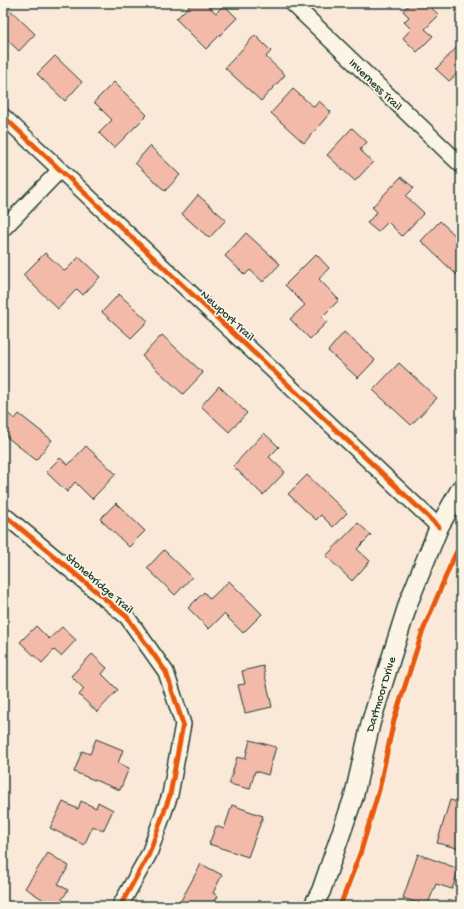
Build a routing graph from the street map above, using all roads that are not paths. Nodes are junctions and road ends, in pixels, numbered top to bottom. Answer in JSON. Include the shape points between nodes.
{"nodes":[{"id":1,"x":292,"y":3,"type":"edge"},
{"id":2,"x":3,"y":116,"type":"edge"},
{"id":3,"x":461,"y":165,"type":"edge"},
{"id":4,"x":60,"y":170,"type":"junction"},
{"id":5,"x":3,"y":229,"type":"edge"},
{"id":6,"x":461,"y":488,"type":"edge"},
{"id":7,"x":3,"y":514,"type":"edge"},
{"id":8,"x":439,"y":527,"type":"junction"},
{"id":9,"x":120,"y":906,"type":"edge"},
{"id":10,"x":313,"y":906,"type":"edge"}],
"edges":[{"from":1,"to":3,"type":"street","name":"Inverness Trail"},
{"from":2,"to":4,"type":"street","name":"Newport Trail"},
{"from":4,"to":5,"type":"street"},
{"from":4,"to":8,"type":"street","name":"Newport Trail"},
{"from":6,"to":8,"type":"street","name":"Dartmoor Drive"},
{"from":7,"to":9,"type":"street","name":"Stonebridge Trail","via":[[127,617],[166,672],[183,724],[170,795],[149,854]]},
{"from":8,"to":10,"type":"street","name":"Dartmoor Drive","via":[[409,601],[370,722],[354,796]]}]}
